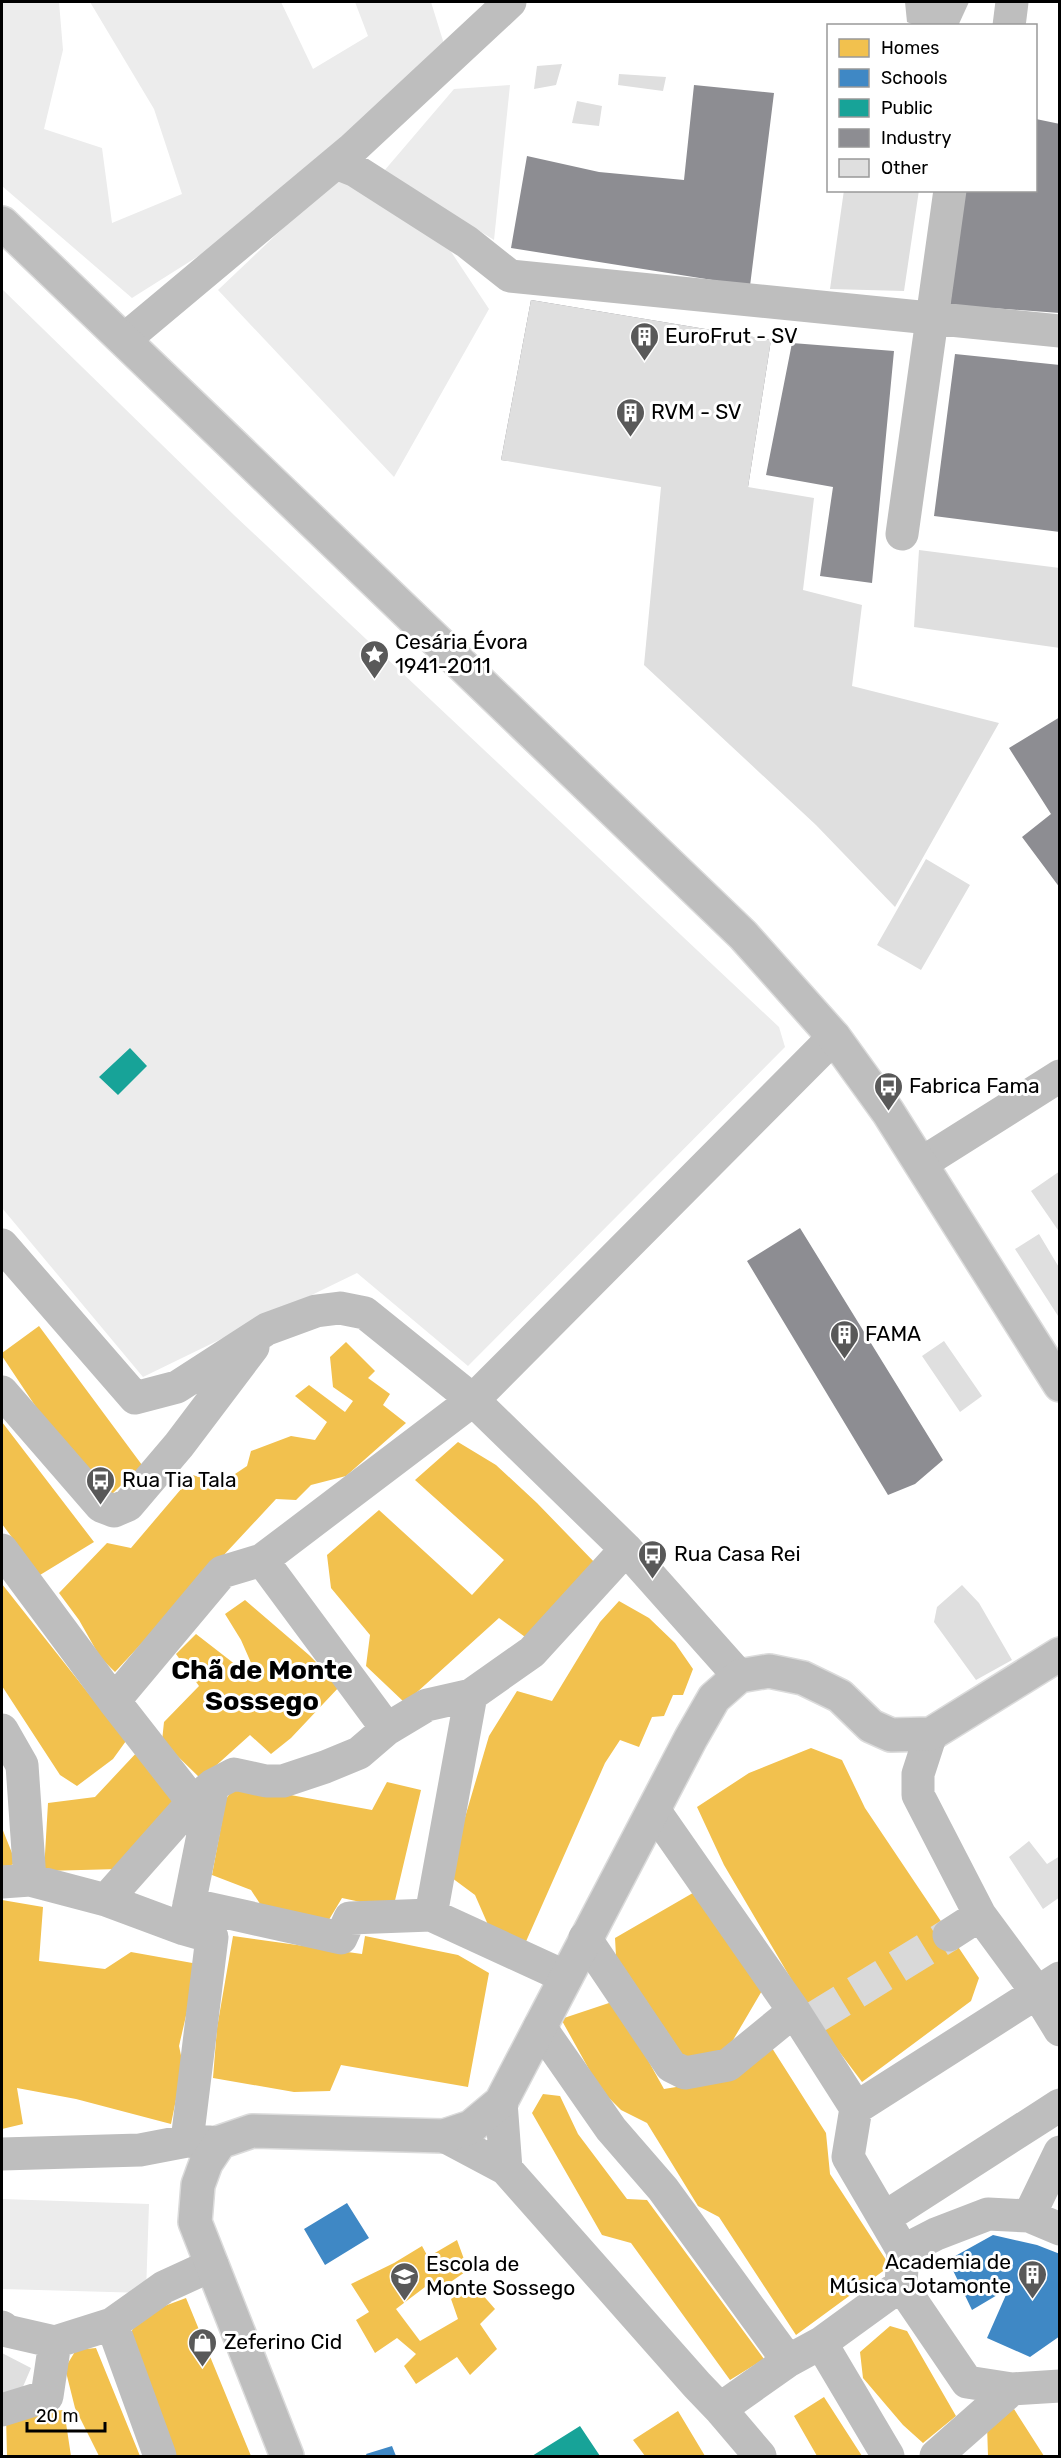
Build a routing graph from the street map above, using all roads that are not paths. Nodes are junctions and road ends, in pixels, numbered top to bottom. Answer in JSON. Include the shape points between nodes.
{"nodes":[{"id":1,"x":510,"y":2,"type":"edge"},
{"id":2,"x":1012,"y":2,"type":"edge"},
{"id":3,"x":1009,"y":24,"type":"edge"},
{"id":4,"x":336,"y":163,"type":"junction"},
{"id":5,"x":950,"y":192,"type":"edge"},
{"id":6,"x":2,"y":223,"type":"edge"},
{"id":7,"x":932,"y":318,"type":"junction"},
{"id":8,"x":1059,"y":331,"type":"edge"},
{"id":9,"x":125,"y":339,"type":"junction"},
{"id":10,"x":902,"y":534,"type":"dead end"},
{"id":11,"x":834,"y":1037,"type":"junction"},
{"id":12,"x":1059,"y":1076,"type":"edge"},
{"id":13,"x":922,"y":1163,"type":"junction"},
{"id":14,"x":2,"y":1245,"type":"edge"},
{"id":15,"x":267,"y":1329,"type":"junction"},
{"id":16,"x":1059,"y":1385,"type":"edge"},
{"id":17,"x":2,"y":1392,"type":"edge"},
{"id":18,"x":473,"y":1400,"type":"junction"},
{"id":19,"x":626,"y":1549,"type":"junction"},
{"id":20,"x":2,"y":1550,"type":"edge"},
{"id":21,"x":262,"y":1560,"type":"junction"},
{"id":22,"x":1059,"y":1654,"type":"edge"},
{"id":23,"x":739,"y":1676,"type":"junction"},
{"id":24,"x":471,"y":1695,"type":"junction"},
{"id":25,"x":114,"y":1701,"type":"junction"},
{"id":26,"x":387,"y":1729,"type":"junction"},
{"id":27,"x":2,"y":1730,"type":"edge"},
{"id":28,"x":931,"y":1734,"type":"junction"},
{"id":29,"x":203,"y":1793,"type":"junction"},
{"id":30,"x":654,"y":1810,"type":"junction"},
{"id":31,"x":16,"y":1881,"type":"edge"},
{"id":32,"x":106,"y":1899,"type":"junction"},
{"id":33,"x":980,"y":1915,"type":"junction"},
{"id":34,"x":431,"y":1916,"type":"junction"},
{"id":35,"x":187,"y":1917,"type":"junction"},
{"id":36,"x":949,"y":1935,"type":"tunnel mouth"},
{"id":37,"x":585,"y":1938,"type":"junction"},
{"id":38,"x":566,"y":1977,"type":"junction"},
{"id":39,"x":1048,"y":1985,"type":"edge"},
{"id":40,"x":804,"y":2018,"type":"junction"},
{"id":41,"x":540,"y":2027,"type":"junction"},
{"id":42,"x":1059,"y":2030,"type":"edge"},
{"id":43,"x":501,"y":2102,"type":"junction"},
{"id":44,"x":1059,"y":2105,"type":"edge"},
{"id":45,"x":856,"y":2108,"type":"junction"},
{"id":46,"x":444,"y":2136,"type":"junction"},
{"id":47,"x":187,"y":2141,"type":"junction"},
{"id":48,"x":220,"y":2142,"type":"junction"},
{"id":49,"x":1059,"y":2152,"type":"edge"},
{"id":50,"x":2,"y":2154,"type":"edge"},
{"id":51,"x":506,"y":2169,"type":"junction"},
{"id":52,"x":1029,"y":2216,"type":"junction"},
{"id":53,"x":884,"y":2218,"type":"junction"},
{"id":54,"x":1059,"y":2229,"type":"edge"},
{"id":55,"x":903,"y":2251,"type":"junction"},
{"id":56,"x":212,"y":2265,"type":"junction"},
{"id":57,"x":902,"y":2285,"type":"junction"},
{"id":58,"x":112,"y":2324,"type":"junction"},
{"id":59,"x":2,"y":2327,"type":"edge"},
{"id":60,"x":55,"y":2342,"type":"junction"},
{"id":61,"x":821,"y":2343,"type":"junction"},
{"id":62,"x":789,"y":2361,"type":"junction"},
{"id":63,"x":1012,"y":2389,"type":"junction"},
{"id":64,"x":1057,"y":2393,"type":"edge"},
{"id":65,"x":720,"y":2409,"type":"junction"},
{"id":66,"x":2,"y":2410,"type":"edge"},
{"id":67,"x":160,"y":2457,"type":"edge"},
{"id":68,"x":287,"y":2457,"type":"edge"},
{"id":69,"x":760,"y":2457,"type":"edge"},
{"id":70,"x":888,"y":2457,"type":"edge"},
{"id":71,"x":936,"y":2457,"type":"edge"}],
"edges":[{"from":1,"to":4,"type":"street"},
{"from":2,"to":3,"type":"street"},
{"from":4,"to":7,"type":"street","via":[[356,171],[467,242],[510,276]]},
{"from":4,"to":9,"type":"street"},
{"from":5,"to":7,"type":"street"},
{"from":6,"to":9,"type":"street"},
{"from":7,"to":8,"type":"street"},
{"from":7,"to":10,"type":"street"},
{"from":9,"to":11,"type":"street","via":[[743,935]]},
{"from":11,"to":13,"type":"street"},
{"from":11,"to":18,"type":"street"},
{"from":12,"to":13,"type":"street"},
{"from":13,"to":16,"type":"street"},
{"from":14,"to":15,"type":"street","via":[[135,1398],[177,1387]]},
{"from":15,"to":17,"type":"street","via":[[179,1445],[128,1505],[114,1511],[101,1506]]},
{"from":15,"to":18,"type":"street","via":[[316,1311],[340,1308],[365,1314]]},
{"from":18,"to":19,"type":"street"},
{"from":18,"to":21,"type":"street"},
{"from":19,"to":23,"type":"street"},
{"from":19,"to":24,"type":"street","via":[[532,1652]]},
{"from":20,"to":25,"type":"street"},
{"from":21,"to":25,"type":"street","via":[[222,1572]]},
{"from":21,"to":26,"type":"street"},
{"from":22,"to":28,"type":"street"},
{"from":23,"to":28,"type":"street","via":[[769,1671],[803,1678],[840,1696],[871,1726],[891,1735]]},
{"from":23,"to":30,"type":"street","via":[[714,1698]]},
{"from":24,"to":26,"type":"street","via":[[427,1705]]},
{"from":24,"to":34,"type":"street"},
{"from":25,"to":29,"type":"street"},
{"from":26,"to":29,"type":"street","via":[[359,1753],[283,1781],[234,1773]]},
{"from":27,"to":31,"type":"street","via":[[22,1765]]},
{"from":28,"to":33,"type":"street","via":[[918,1774],[918,1795]]},
{"from":29,"to":32,"type":"street"},
{"from":29,"to":35,"type":"street"},
{"from":30,"to":37,"type":"street"},
{"from":30,"to":40,"type":"street"},
{"from":31,"to":32,"type":"street"},
{"from":32,"to":35,"type":"street"},
{"from":33,"to":36,"type":"street"},
{"from":33,"to":39,"type":"street"},
{"from":34,"to":35,"type":"street","via":[[350,1918],[341,1938]]},
{"from":34,"to":38,"type":"street"},
{"from":35,"to":47,"type":"street","via":[[212,1937]]},
{"from":37,"to":38,"type":"street"},
{"from":37,"to":40,"type":"street","via":[[671,2066],[685,2073],[728,2064]]},
{"from":38,"to":41,"type":"street"},
{"from":39,"to":42,"type":"street"},
{"from":39,"to":45,"type":"street"},
{"from":40,"to":45,"type":"street"},
{"from":41,"to":43,"type":"street"},
{"from":41,"to":62,"type":"street","via":[[611,2129],[663,2189]]},
{"from":43,"to":46,"type":"street","via":[[471,2127]]},
{"from":43,"to":51,"type":"street"},
{"from":44,"to":53,"type":"street"},
{"from":45,"to":53,"type":"street","via":[[848,2157]]},
{"from":46,"to":48,"type":"street","via":[[252,2132]]},
{"from":46,"to":51,"type":"street"},
{"from":47,"to":48,"type":"street"},
{"from":47,"to":50,"type":"street","via":[[140,2150]]},
{"from":48,"to":56,"type":"street","via":[[198,2185],[195,2222]]},
{"from":49,"to":52,"type":"street"},
{"from":51,"to":65,"type":"street"},
{"from":52,"to":54,"type":"street"},
{"from":52,"to":55,"type":"street","via":[[988,2214]]},
{"from":53,"to":55,"type":"street"},
{"from":55,"to":57,"type":"street"},
{"from":56,"to":58,"type":"street","via":[[164,2287]]},
{"from":56,"to":68,"type":"street"},
{"from":57,"to":61,"type":"street"},
{"from":57,"to":63,"type":"street","via":[[967,2382]]},
{"from":58,"to":60,"type":"street"},
{"from":58,"to":67,"type":"street"},
{"from":59,"to":60,"type":"street"},
{"from":60,"to":66,"type":"street","via":[[47,2396]]},
{"from":61,"to":62,"type":"street"},
{"from":61,"to":70,"type":"street"},
{"from":62,"to":65,"type":"street"},
{"from":63,"to":64,"type":"street"},
{"from":63,"to":71,"type":"street"},
{"from":65,"to":69,"type":"street"}]}
